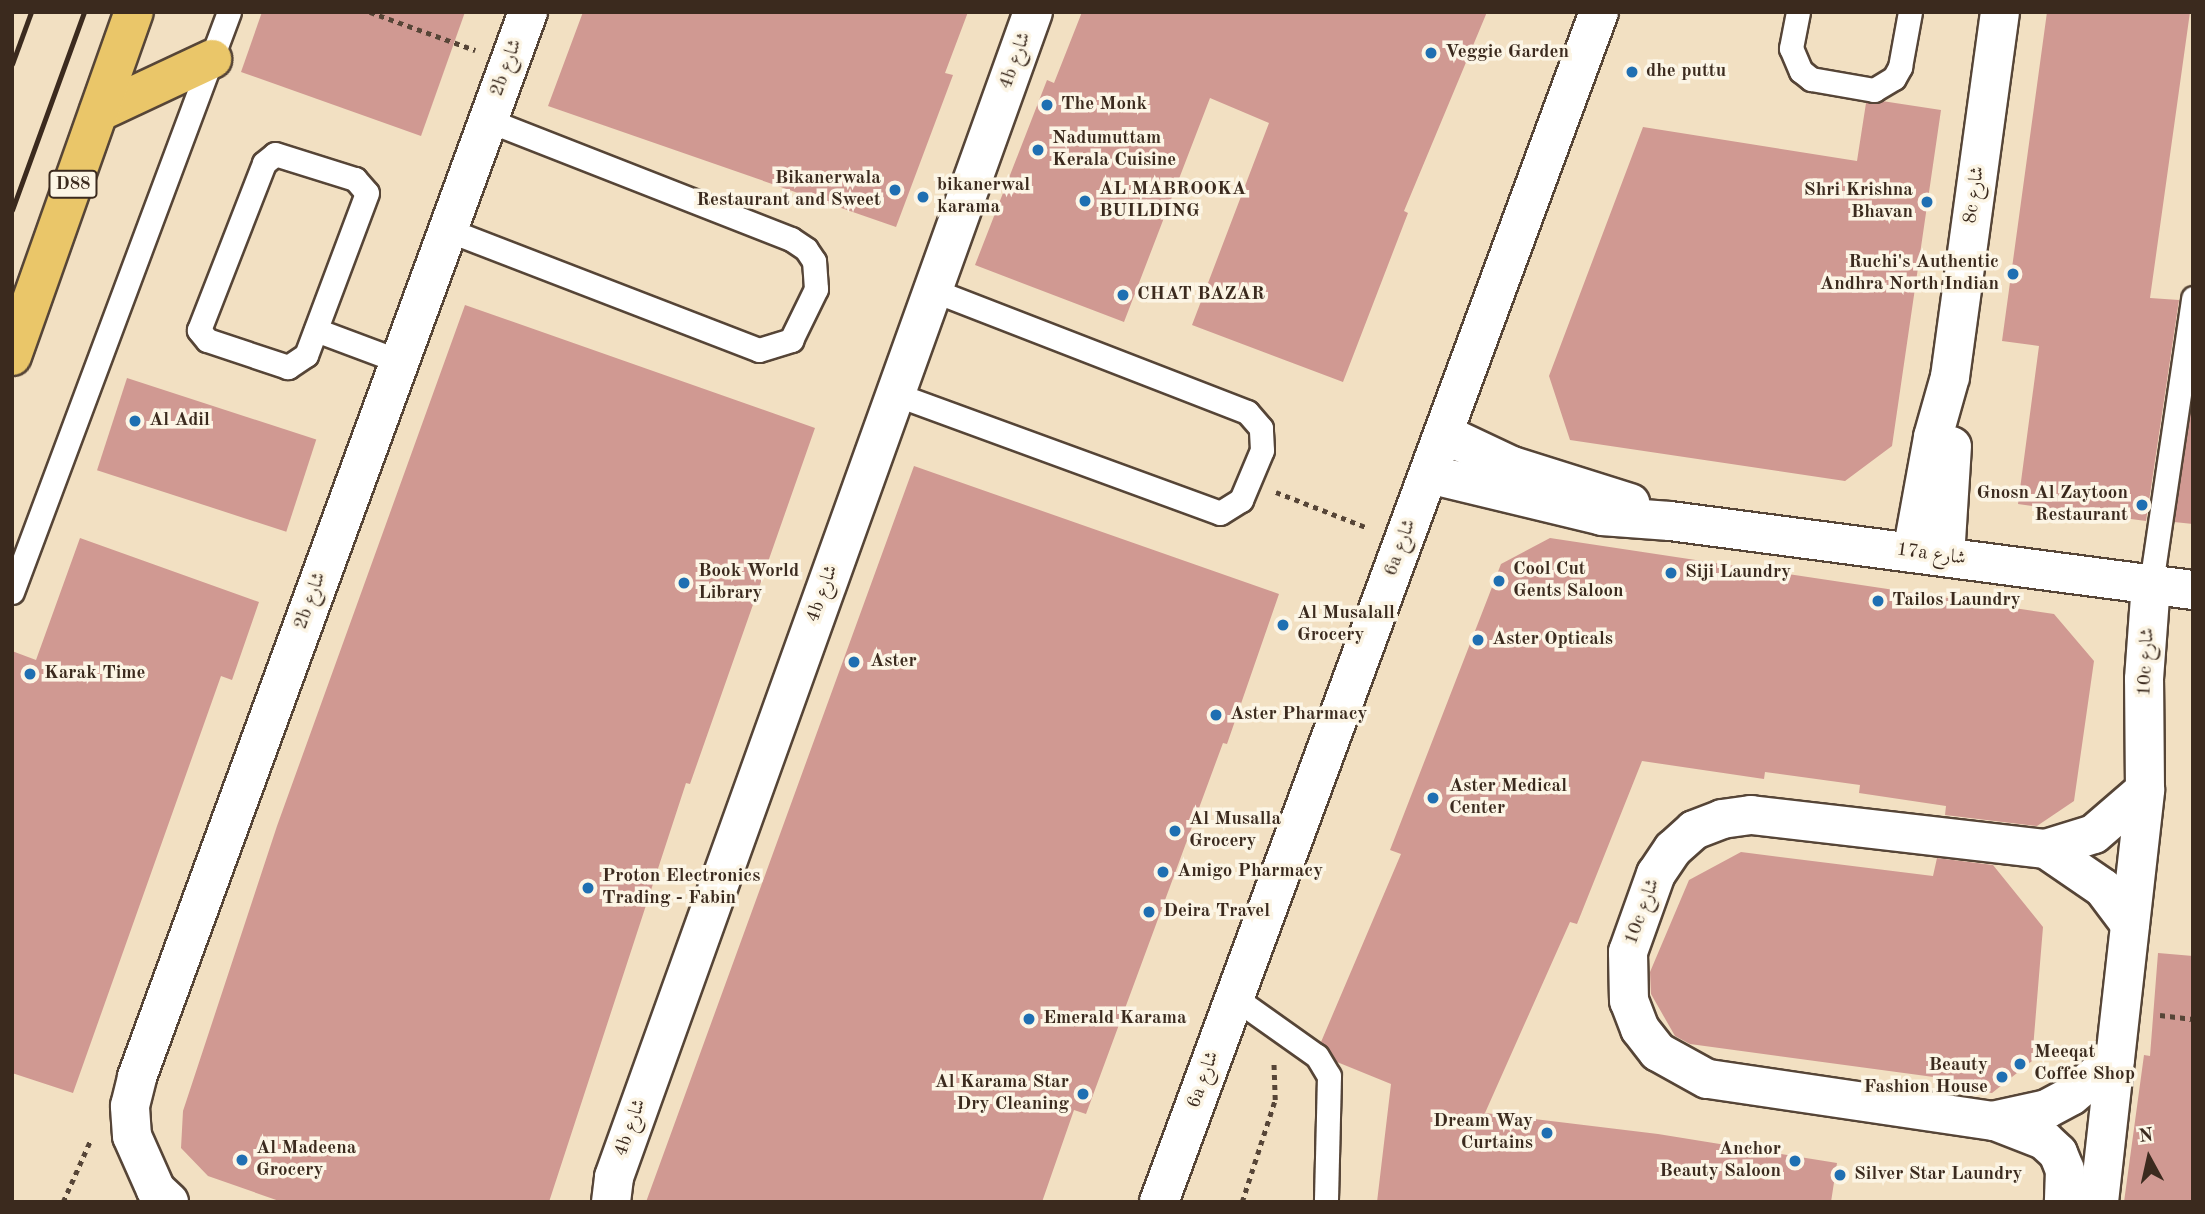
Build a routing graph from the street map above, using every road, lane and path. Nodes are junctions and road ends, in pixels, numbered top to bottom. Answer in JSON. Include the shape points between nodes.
{"nodes":[{"id":1,"x":134,"y":12,"type":"edge"},
{"id":2,"x":229,"y":12,"type":"edge"},
{"id":3,"x":370,"y":12,"type":"edge"},
{"id":4,"x":528,"y":12,"type":"edge"},
{"id":5,"x":1033,"y":12,"type":"edge"},
{"id":6,"x":1599,"y":12,"type":"edge"},
{"id":7,"x":1798,"y":12,"type":"edge"},
{"id":8,"x":1910,"y":12,"type":"edge"},
{"id":9,"x":2000,"y":12,"type":"edge"},
{"id":10,"x":212,"y":59,"type":"junction"},
{"id":11,"x":509,"y":62,"type":"junction"},
{"id":12,"x":99,"y":112,"type":"junction"},
{"id":13,"x":488,"y":120,"type":"junction"},
{"id":14,"x":448,"y":230,"type":"junction"},
{"id":15,"x":933,"y":290,"type":"junction"},
{"id":16,"x":2193,"y":298,"type":"edge"},
{"id":17,"x":316,"y":330,"type":"junction"},
{"id":18,"x":12,"y":356,"type":"edge"},
{"id":19,"x":399,"y":361,"type":"junction"},
{"id":20,"x":895,"y":394,"type":"junction"},
{"id":21,"x":1444,"y":434,"type":"junction"},
{"id":22,"x":1429,"y":474,"type":"junction"},
{"id":23,"x":1249,"y":482,"type":"junction"},
{"id":24,"x":1670,"y":521,"type":"junction"},
{"id":25,"x":1404,"y":541,"type":"junction"},
{"id":26,"x":1929,"y":555,"type":"junction"},
{"id":27,"x":2174,"y":587,"type":"edge"},
{"id":28,"x":12,"y":592,"type":"edge"},
{"id":29,"x":2145,"y":790,"type":"junction"},
{"id":30,"x":2046,"y":849,"type":"junction"},
{"id":31,"x":2130,"y":924,"type":"junction"},
{"id":32,"x":1234,"y":998,"type":"junction"},
{"id":33,"x":1274,"y":1025,"type":"junction"},
{"id":34,"x":2115,"y":1059,"type":"junction"},
{"id":35,"x":1993,"y":1121,"type":"junction"},
{"id":36,"x":607,"y":1193,"type":"edge"},
{"id":37,"x":163,"y":1196,"type":"edge"},
{"id":38,"x":1159,"y":1202,"type":"edge"},
{"id":39,"x":1242,"y":1202,"type":"edge"},
{"id":40,"x":1326,"y":1202,"type":"edge"},
{"id":41,"x":2064,"y":1202,"type":"edge"},
{"id":42,"x":2099,"y":1202,"type":"edge"}],
"edges":[{"from":1,"to":12,"type":"main road","number":"D88"},
{"from":2,"to":10,"type":"lane"},
{"from":3,"to":11,"type":"path"},
{"from":4,"to":11,"type":"street","name":"2b شارع"},
{"from":5,"to":15,"type":"street","name":"4b شارع"},
{"from":6,"to":21,"type":"street","name":"6a شارع"},
{"from":7,"to":8,"type":"lane","via":[[1791,48],[1801,71],[1811,79],[1874,90],[1894,78],[1900,67]]},
{"from":9,"to":26,"type":"street","name":"8c شارع","via":[[1950,377],[1933,437]]},
{"from":10,"to":12,"type":"main road"},
{"from":10,"to":28,"type":"lane"},
{"from":11,"to":13,"type":"street","name":"2b شارع"},
{"from":12,"to":18,"type":"main road","number":"D88"},
{"from":13,"to":14,"type":"street","name":"2b شارع"},
{"from":13,"to":14,"type":"lane","via":[[790,240],[806,249],[814,261],[816,289],[791,340],[759,350]]},
{"from":14,"to":19,"type":"street","name":"2b شارع"},
{"from":15,"to":20,"type":"street","name":"4b شارع"},
{"from":15,"to":23,"type":"lane","via":[[1247,412],[1261,428],[1263,439]]},
{"from":16,"to":27,"type":"lane"},
{"from":17,"to":17,"type":"lane","via":[[367,193],[361,181],[275,154],[264,163],[199,330],[207,340],[288,367],[302,361]]},
{"from":17,"to":19,"type":"lane"},
{"from":19,"to":37,"type":"street","name":"2b شارع","via":[[137,1077],[130,1106],[132,1136]]},
{"from":20,"to":23,"type":"lane","via":[[1220,513],[1236,507]]},
{"from":20,"to":36,"type":"street","name":"4b شارع"},
{"from":21,"to":22,"type":"street","name":"6a شارع"},
{"from":21,"to":24,"type":"street","name":"17a شارع","via":[[1512,466],[1608,495]]},
{"from":22,"to":24,"type":"street","name":"17a شارع","via":[[1568,511]]},
{"from":22,"to":25,"type":"street","name":"6a شارع"},
{"from":23,"to":25,"type":"path"},
{"from":24,"to":26,"type":"street","name":"17a شارع"},
{"from":25,"to":32,"type":"street","name":"6a شارع"},
{"from":26,"to":27,"type":"street","name":"17a شارع"},
{"from":27,"to":29,"type":"street","name":"10c شارع","via":[[2144,679]]},
{"from":29,"to":30,"type":"street","name":"10c شارع","via":[[2094,834]]},
{"from":29,"to":31,"type":"street","name":"10c شارع"},
{"from":30,"to":31,"type":"street","name":"10c شارع","via":[[2103,888]]},
{"from":30,"to":35,"type":"street","name":"10c شارع","via":[[1751,815],[1722,818],[1694,830],[1673,849],[1656,874],[1628,952],[1629,1002],[1640,1028],[1658,1052],[1680,1068],[1707,1079]]},
{"from":31,"to":34,"type":"street","name":"10c شارع"},
{"from":32,"to":33,"type":"lane"},
{"from":32,"to":38,"type":"street","name":"6a شارع"},
{"from":33,"to":39,"type":"path","via":[[1275,1100]]},
{"from":33,"to":40,"type":"lane","via":[[1317,1056],[1329,1076]]},
{"from":34,"to":35,"type":"street","name":"10c شارع","via":[[2071,1097],[2047,1109]]},
{"from":34,"to":42,"type":"street","name":"10c شارع"},
{"from":35,"to":41,"type":"street","name":"10c شارع","via":[[2036,1135],[2057,1153],[2065,1170]]}]}
